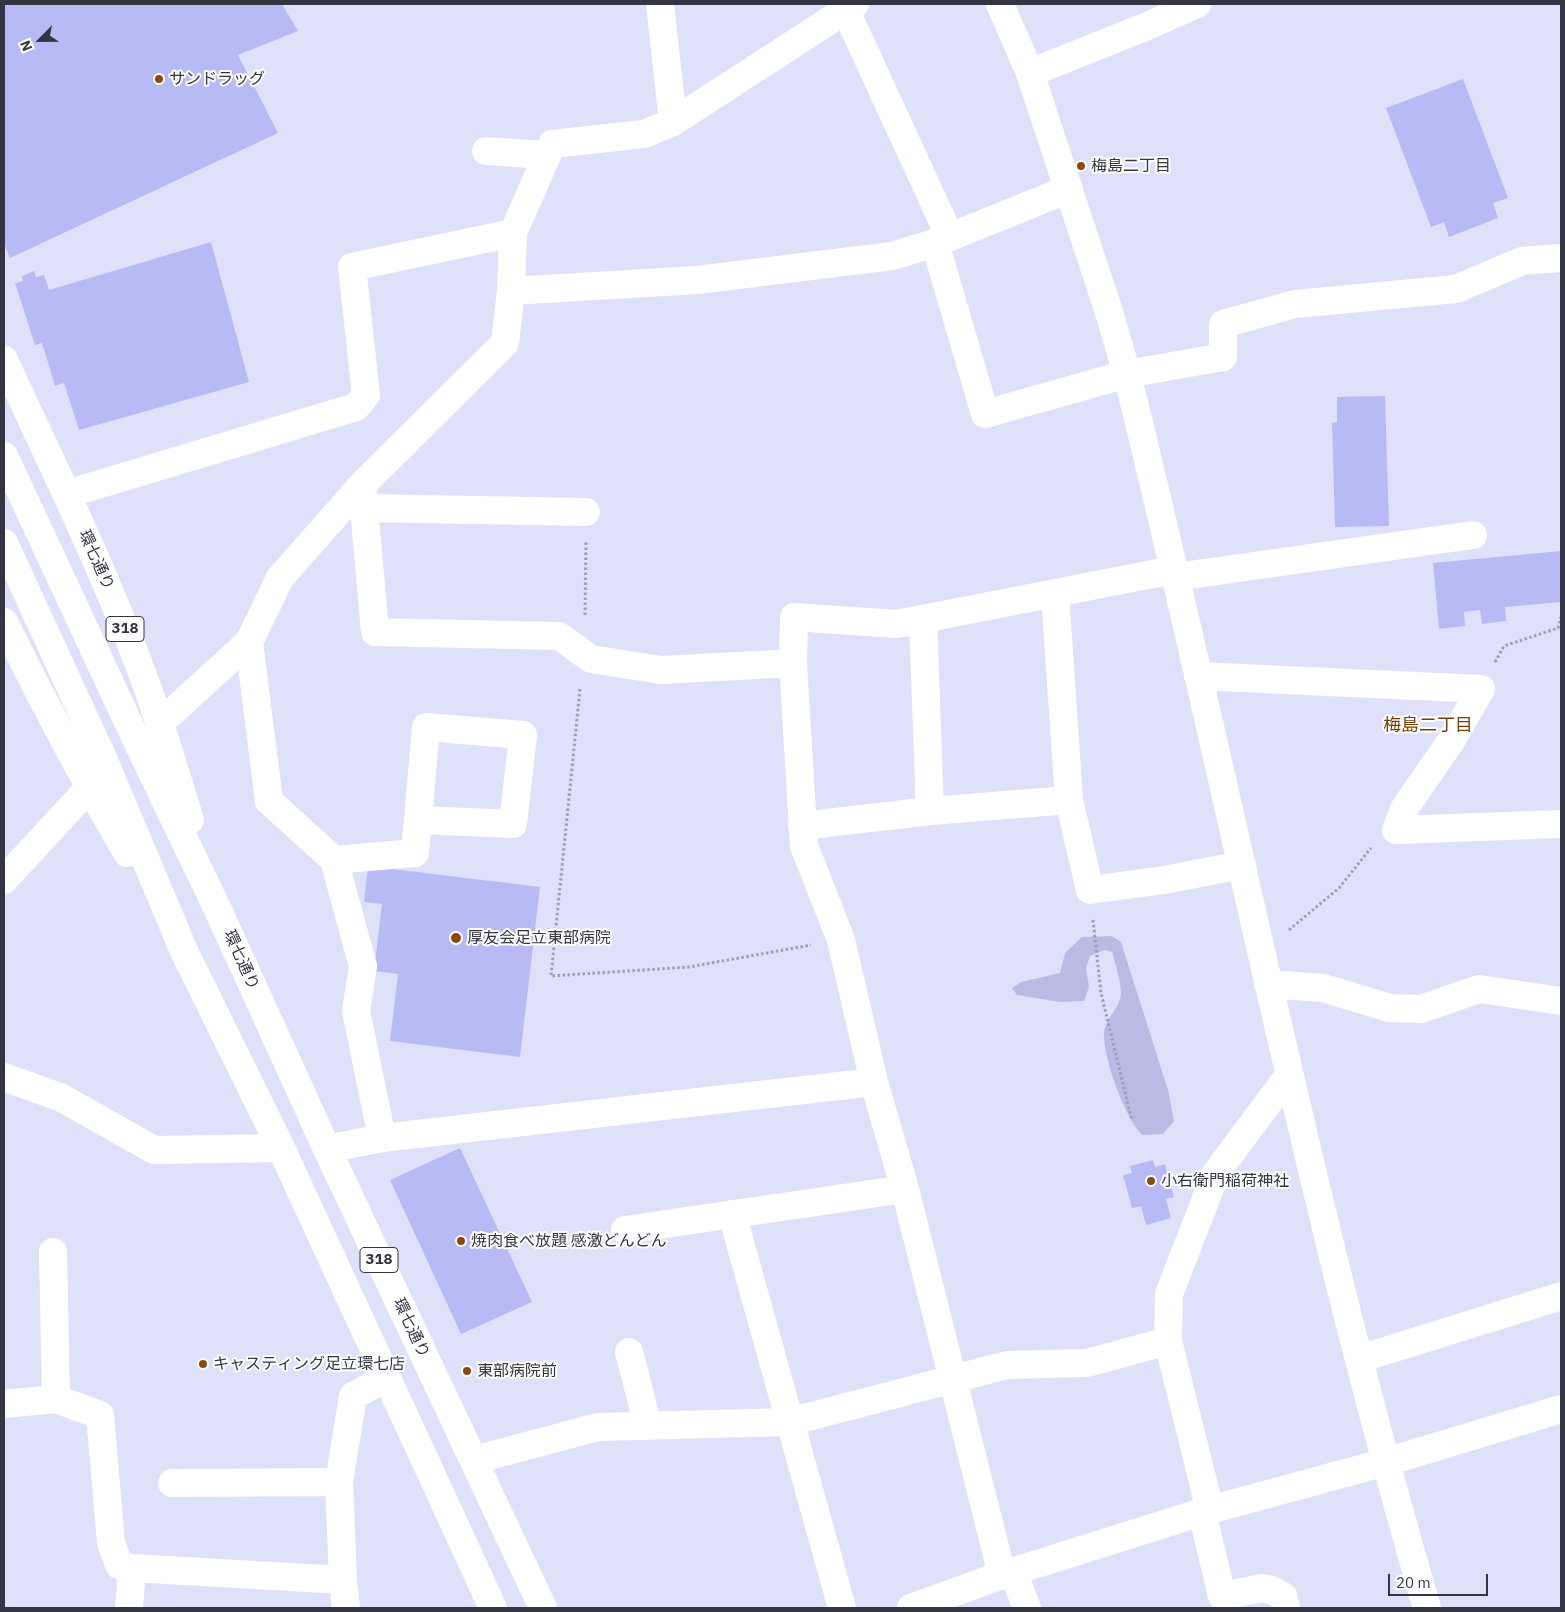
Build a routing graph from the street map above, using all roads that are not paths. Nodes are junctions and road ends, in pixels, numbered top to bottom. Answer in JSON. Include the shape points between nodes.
{"nodes":[{"id":1,"x":660,"y":4,"type":"edge"},
{"id":2,"x":1000,"y":4,"type":"edge"},
{"id":3,"x":1197,"y":4,"type":"edge"},
{"id":4,"x":850,"y":7,"type":"edge"},
{"id":5,"x":1030,"y":73,"type":"junction"},
{"id":6,"x":673,"y":122,"type":"junction"},
{"id":7,"x":486,"y":151,"type":"dead end"},
{"id":8,"x":547,"y":155,"type":"junction"},
{"id":9,"x":1069,"y":189,"type":"junction"},
{"id":10,"x":513,"y":233,"type":"junction"},
{"id":11,"x":942,"y":240,"type":"junction"},
{"id":12,"x":1560,"y":265,"type":"edge"},
{"id":13,"x":511,"y":291,"type":"junction"},
{"id":14,"x":4,"y":360,"type":"edge"},
{"id":15,"x":1127,"y":374,"type":"junction"},
{"id":16,"x":4,"y":456,"type":"edge"},
{"id":17,"x":67,"y":494,"type":"junction"},
{"id":18,"x":363,"y":497,"type":"junction"},
{"id":19,"x":586,"y":512,"type":"road end"},
{"id":20,"x":1473,"y":535,"type":"dead end"},
{"id":21,"x":4,"y":543,"type":"edge"},
{"id":22,"x":1174,"y":574,"type":"junction"},
{"id":23,"x":1055,"y":594,"type":"junction"},
{"id":24,"x":923,"y":620,"type":"junction"},
{"id":25,"x":4,"y":622,"type":"edge"},
{"id":26,"x":249,"y":642,"type":"junction"},
{"id":27,"x":793,"y":663,"type":"junction"},
{"id":28,"x":1198,"y":676,"type":"junction"},
{"id":29,"x":160,"y":723,"type":"junction"},
{"id":30,"x":89,"y":788,"type":"junction"},
{"id":31,"x":1069,"y":800,"type":"junction"},
{"id":32,"x":930,"y":811,"type":"junction"},
{"id":33,"x":418,"y":820,"type":"junction"},
{"id":34,"x":1561,"y":824,"type":"edge"},
{"id":35,"x":802,"y":826,"type":"junction"},
{"id":36,"x":334,"y":860,"type":"junction"},
{"id":37,"x":1242,"y":865,"type":"junction"},
{"id":38,"x":4,"y":880,"type":"edge"},
{"id":39,"x":218,"y":910,"type":"junction"},
{"id":40,"x":184,"y":951,"type":"junction"},
{"id":41,"x":1268,"y":984,"type":"junction"},
{"id":42,"x":1561,"y":1001,"type":"edge"},
{"id":43,"x":1289,"y":1075,"type":"junction"},
{"id":44,"x":4,"y":1077,"type":"edge"},
{"id":45,"x":874,"y":1082,"type":"junction"},
{"id":46,"x":382,"y":1138,"type":"junction"},
{"id":47,"x":281,"y":1148,"type":"junction"},
{"id":48,"x":326,"y":1149,"type":"junction"},
{"id":49,"x":905,"y":1189,"type":"junction"},
{"id":50,"x":732,"y":1214,"type":"junction"},
{"id":51,"x":625,"y":1230,"type":"dead end"},
{"id":52,"x":52,"y":1252,"type":"dead end"},
{"id":53,"x":1561,"y":1296,"type":"edge"},
{"id":54,"x":1168,"y":1341,"type":"junction"},
{"id":55,"x":629,"y":1352,"type":"dead end"},
{"id":56,"x":1359,"y":1359,"type":"junction"},
{"id":57,"x":386,"y":1378,"type":"junction"},
{"id":58,"x":952,"y":1381,"type":"junction"},
{"id":59,"x":56,"y":1399,"type":"junction"},
{"id":60,"x":4,"y":1404,"type":"edge"},
{"id":61,"x":1561,"y":1409,"type":"edge"},
{"id":62,"x":789,"y":1422,"type":"junction"},
{"id":63,"x":648,"y":1426,"type":"junction"},
{"id":64,"x":474,"y":1460,"type":"junction"},
{"id":65,"x":1386,"y":1462,"type":"junction"},
{"id":66,"x":339,"y":1482,"type":"junction"},
{"id":67,"x":172,"y":1483,"type":"dead end"},
{"id":68,"x":1206,"y":1511,"type":"junction"},
{"id":69,"x":132,"y":1568,"type":"junction"},
{"id":70,"x":1008,"y":1574,"type":"junction"},
{"id":71,"x":343,"y":1580,"type":"junction"},
{"id":72,"x":129,"y":1608,"type":"edge"},
{"id":73,"x":346,"y":1608,"type":"edge"},
{"id":74,"x":494,"y":1608,"type":"edge"},
{"id":75,"x":543,"y":1608,"type":"edge"},
{"id":76,"x":842,"y":1608,"type":"edge"},
{"id":77,"x":911,"y":1608,"type":"edge"},
{"id":78,"x":1027,"y":1608,"type":"edge"},
{"id":79,"x":1286,"y":1608,"type":"edge"},
{"id":80,"x":1427,"y":1608,"type":"edge"}],
"edges":[{"from":1,"to":6,"type":"street"},
{"from":2,"to":5,"type":"street"},
{"from":3,"to":5,"type":"street"},
{"from":4,"to":6,"type":"street"},
{"from":4,"to":11,"type":"street"},
{"from":5,"to":9,"type":"street"},
{"from":6,"to":8,"type":"street","via":[[644,134],[552,144]]},
{"from":7,"to":8,"type":"street"},
{"from":8,"to":10,"type":"street"},
{"from":9,"to":11,"type":"street"},
{"from":9,"to":15,"type":"street"},
{"from":10,"to":13,"type":"street"},
{"from":10,"to":17,"type":"street","via":[[352,267],[366,395],[356,407]]},
{"from":11,"to":13,"type":"street","via":[[892,256],[696,280]]},
{"from":11,"to":15,"type":"street","via":[[985,414]]},
{"from":12,"to":15,"type":"street","via":[[1522,261],[1456,289],[1295,304],[1223,324],[1223,357]]},
{"from":13,"to":18,"type":"street","via":[[505,343]]},
{"from":14,"to":17,"type":"street","name":"環七通り","number":"318"},
{"from":15,"to":22,"type":"street"},
{"from":16,"to":39,"type":"street","name":"環七通り","number":"318"},
{"from":17,"to":29,"type":"street","name":"環七通り","number":"318","via":[[109,589]]},
{"from":18,"to":19,"type":"street"},
{"from":18,"to":26,"type":"street","via":[[280,578]]},
{"from":18,"to":27,"type":"street","via":[[375,632],[559,636],[591,659],[661,670]]},
{"from":20,"to":22,"type":"street"},
{"from":21,"to":40,"type":"street","number":"318","via":[[102,756]]},
{"from":22,"to":23,"type":"street"},
{"from":22,"to":28,"type":"street"},
{"from":23,"to":24,"type":"street"},
{"from":23,"to":31,"type":"street"},
{"from":24,"to":27,"type":"street","via":[[897,624],[794,618]]},
{"from":24,"to":32,"type":"street"},
{"from":25,"to":30,"type":"street","number":"318"},
{"from":26,"to":29,"type":"street"},
{"from":26,"to":36,"type":"street","via":[[270,801]]},
{"from":27,"to":35,"type":"street"},
{"from":28,"to":34,"type":"street","via":[[1481,689],[1451,741],[1404,809],[1396,830]]},
{"from":28,"to":37,"type":"street"},
{"from":29,"to":39,"type":"street","name":"環七通り","number":"318"},
{"from":30,"to":38,"type":"street"},
{"from":30,"to":40,"type":"street","number":"318"},
{"from":31,"to":32,"type":"street"},
{"from":31,"to":37,"type":"street","via":[[1090,890]]},
{"from":32,"to":35,"type":"street"},
{"from":33,"to":33,"type":"street","via":[[426,727],[523,735],[513,824]]},
{"from":33,"to":36,"type":"street","via":[[415,853]]},
{"from":35,"to":45,"type":"street","via":[[804,846],[841,940]]},
{"from":36,"to":46,"type":"street","via":[[363,966],[356,1011]]},
{"from":37,"to":41,"type":"street"},
{"from":39,"to":48,"type":"street","name":"環七通り","number":"318"},
{"from":40,"to":47,"type":"street","number":"318"},
{"from":41,"to":42,"type":"street","via":[[1323,988],[1390,1008],[1421,1009],[1478,989]]},
{"from":41,"to":43,"type":"street"},
{"from":43,"to":54,"type":"street","via":[[1216,1174],[1169,1294]]},
{"from":43,"to":56,"type":"street"},
{"from":44,"to":47,"type":"street","via":[[62,1098],[154,1150]]},
{"from":45,"to":46,"type":"street"},
{"from":45,"to":49,"type":"street"},
{"from":46,"to":48,"type":"street"},
{"from":47,"to":57,"type":"street","number":"318"},
{"from":48,"to":64,"type":"street","name":"環七通り","number":"318"},
{"from":49,"to":50,"type":"street"},
{"from":49,"to":58,"type":"street"},
{"from":50,"to":51,"type":"street"},
{"from":50,"to":62,"type":"street"},
{"from":52,"to":59,"type":"street"},
{"from":53,"to":56,"type":"street"},
{"from":54,"to":58,"type":"street","via":[[1087,1362],[1007,1365]]},
{"from":54,"to":68,"type":"street"},
{"from":55,"to":63,"type":"street"},
{"from":56,"to":65,"type":"street"},
{"from":57,"to":66,"type":"street","via":[[353,1396]]},
{"from":57,"to":74,"type":"street","number":"318"},
{"from":58,"to":62,"type":"street"},
{"from":58,"to":70,"type":"street"},
{"from":59,"to":60,"type":"street"},
{"from":59,"to":69,"type":"street","via":[[100,1415],[112,1543],[119,1565]]},
{"from":61,"to":65,"type":"street"},
{"from":62,"to":63,"type":"street"},
{"from":62,"to":76,"type":"street"},
{"from":63,"to":64,"type":"street","via":[[598,1427]]},
{"from":64,"to":75,"type":"street","name":"環七通り","number":"318"},
{"from":65,"to":68,"type":"street"},
{"from":65,"to":80,"type":"street"},
{"from":66,"to":67,"type":"street"},
{"from":66,"to":71,"type":"street"},
{"from":68,"to":70,"type":"street"},
{"from":68,"to":79,"type":"street","via":[[1222,1596],[1262,1588],[1283,1596]]},
{"from":69,"to":71,"type":"street"},
{"from":69,"to":72,"type":"street"},
{"from":70,"to":77,"type":"street"},
{"from":70,"to":78,"type":"street"},
{"from":71,"to":73,"type":"street"}]}
